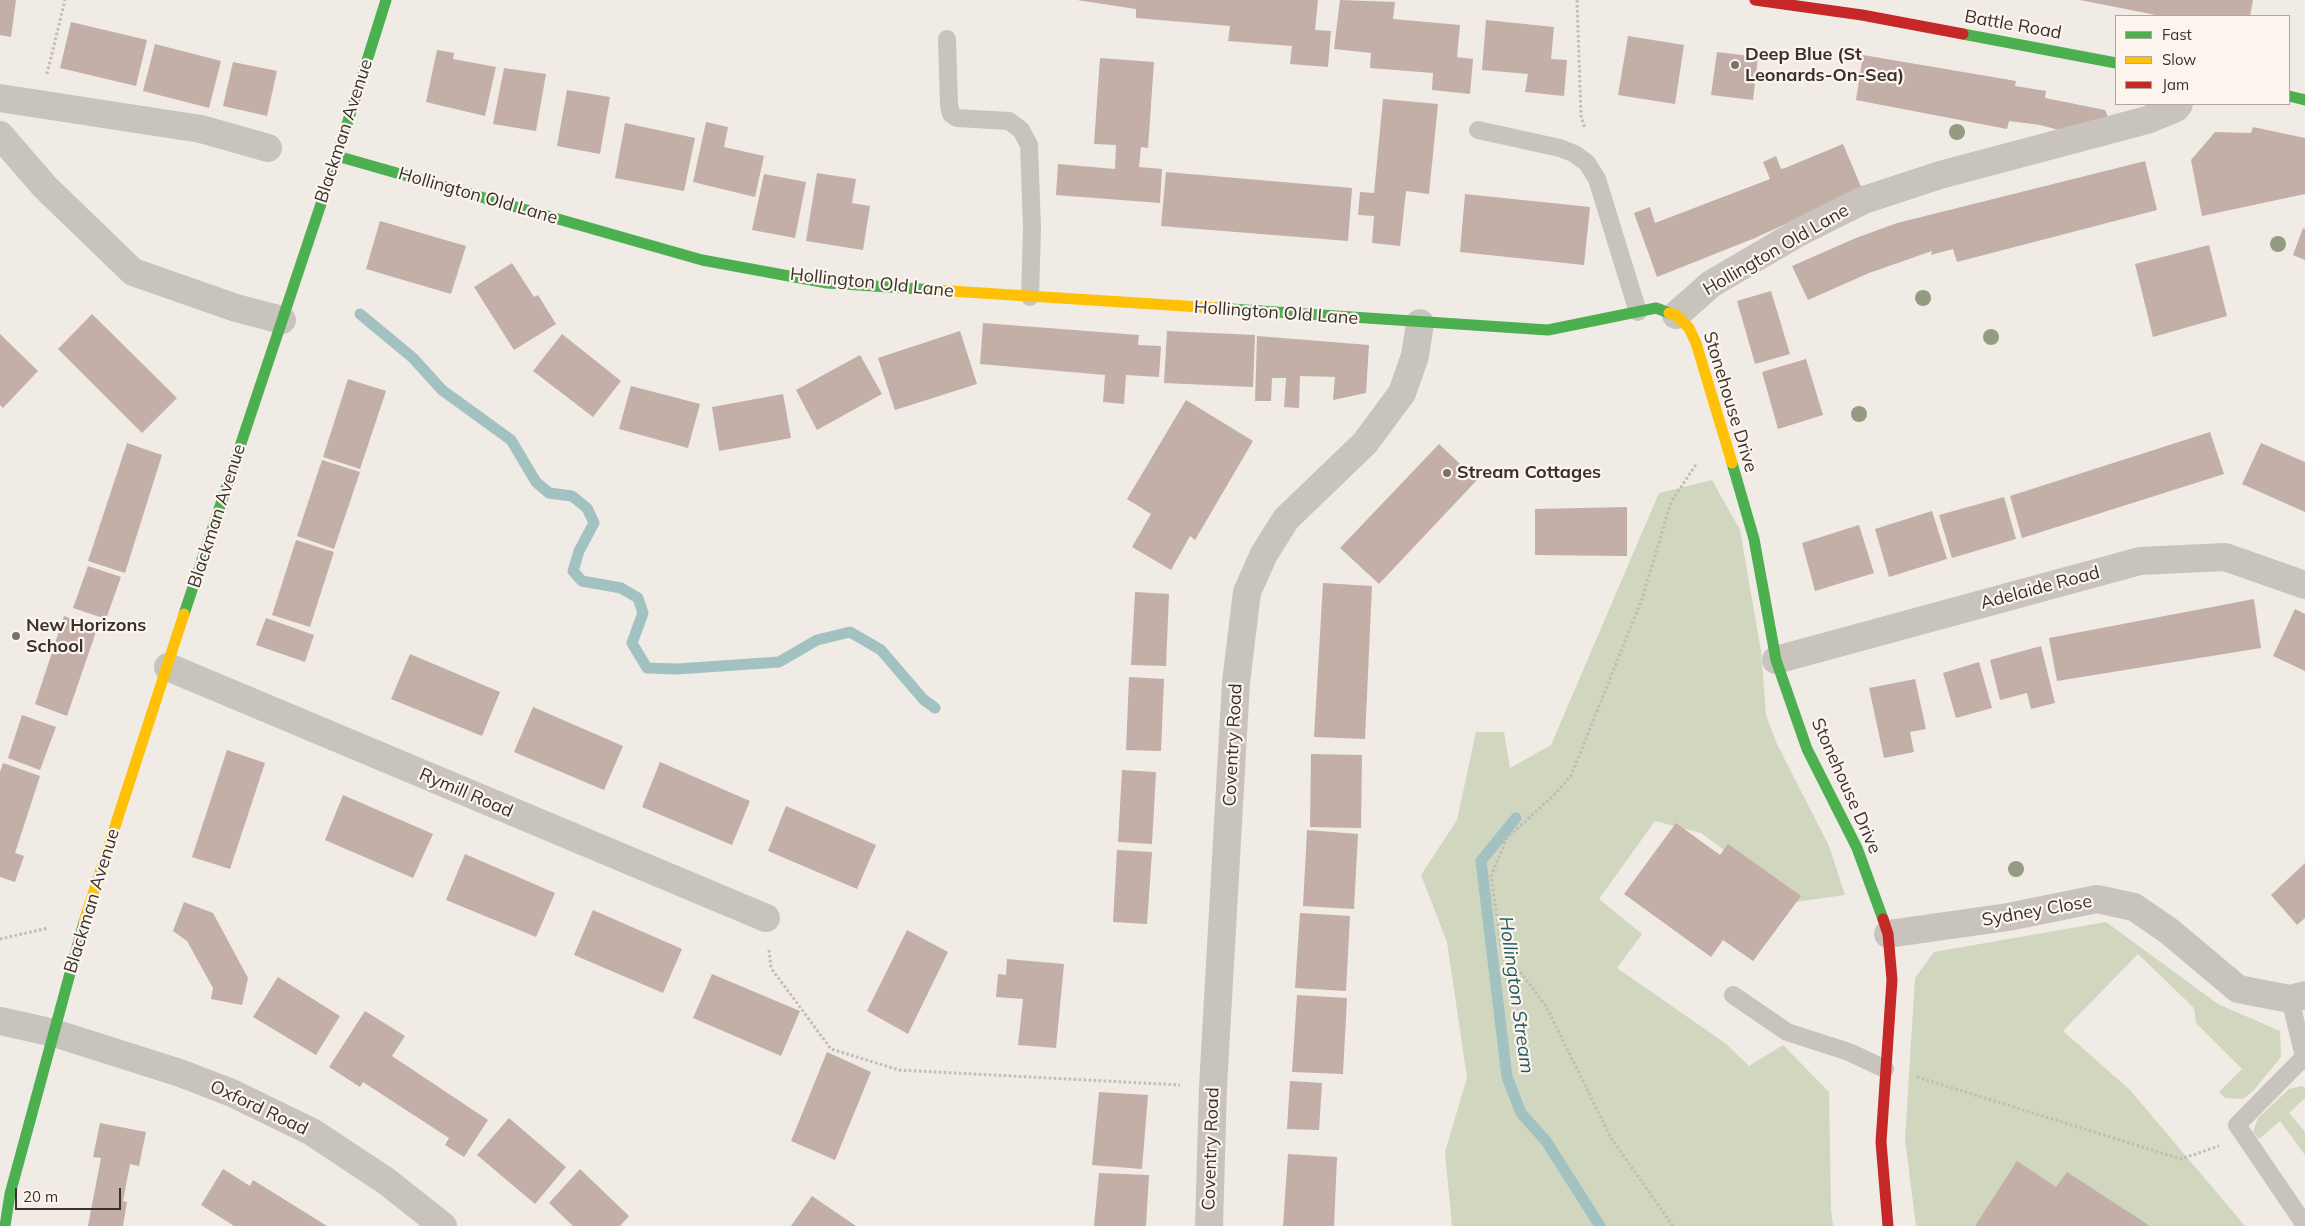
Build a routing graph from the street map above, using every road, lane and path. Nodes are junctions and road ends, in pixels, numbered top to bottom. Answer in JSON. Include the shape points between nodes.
{"nodes":[{"id":1,"x":65,"y":0,"type":"edge"},
{"id":2,"x":386,"y":0,"type":"edge"},
{"id":3,"x":1577,"y":0,"type":"edge"},
{"id":4,"x":1754,"y":0,"type":"edge"},
{"id":5,"x":1864,"y":7,"type":"edge"},
{"id":6,"x":947,"y":39,"type":"dead end"},
{"id":7,"x":2115,"y":63,"type":"edge"},
{"id":8,"x":2290,"y":96,"type":"edge"},
{"id":9,"x":0,"y":98,"type":"edge"},
{"id":10,"x":2305,"y":100,"type":"edge"},
{"id":11,"x":39,"y":104,"type":"junction"},
{"id":12,"x":2178,"y":105,"type":"edge"},
{"id":13,"x":1581,"y":116,"type":"dead end"},
{"id":14,"x":1478,"y":130,"type":"dead end"},
{"id":15,"x":0,"y":135,"type":"edge"},
{"id":16,"x":268,"y":148,"type":"dead end"},
{"id":17,"x":337,"y":156,"type":"junction"},
{"id":18,"x":1030,"y":297,"type":"junction"},
{"id":19,"x":1638,"y":312,"type":"junction"},
{"id":20,"x":1676,"y":315,"type":"junction"},
{"id":21,"x":282,"y":320,"type":"junction"},
{"id":22,"x":1420,"y":323,"type":"junction"},
{"id":23,"x":1720,"y":429,"type":"junction"},
{"id":24,"x":2305,"y":585,"type":"edge"},
{"id":25,"x":1776,"y":660,"type":"junction"},
{"id":26,"x":168,"y":667,"type":"junction"},
{"id":27,"x":766,"y":918,"type":"joint"},
{"id":28,"x":86,"y":920,"type":"junction"},
{"id":29,"x":1888,"y":934,"type":"junction"},
{"id":30,"x":0,"y":939,"type":"edge"},
{"id":31,"x":1733,"y":995,"type":"dead end"},
{"id":32,"x":2298,"y":997,"type":"edge"},
{"id":33,"x":0,"y":1021,"type":"edge"},
{"id":34,"x":54,"y":1033,"type":"junction"},
{"id":35,"x":2304,"y":1060,"type":"edge"},
{"id":36,"x":1885,"y":1069,"type":"junction"},
{"id":37,"x":1213,"y":1087,"type":"junction"},
{"id":38,"x":2244,"y":1137,"type":"junction"},
{"id":39,"x":5,"y":1226,"type":"edge"},
{"id":40,"x":443,"y":1226,"type":"edge"},
{"id":41,"x":1208,"y":1226,"type":"edge"},
{"id":42,"x":1672,"y":1226,"type":"edge"},
{"id":43,"x":1888,"y":1226,"type":"edge"},
{"id":44,"x":2305,"y":1226,"type":"edge"}],
"edges":[{"from":1,"to":11,"type":"path"},
{"from":2,"to":17,"type":"street","name":"Blackman Avenue"},
{"from":3,"to":13,"type":"path"},
{"from":4,"to":5,"type":"street","name":"Battle Road"},
{"from":5,"to":7,"type":"street","name":"Battle Road"},
{"from":6,"to":18,"type":"lane","via":[[951,114],[957,118],[1008,121],[1022,130],[1029,145]]},
{"from":8,"to":10,"type":"street"},
{"from":9,"to":11,"type":"street"},
{"from":11,"to":16,"type":"street","via":[[202,129]]},
{"from":12,"to":20,"type":"street","name":"Hollington Old Lane","via":[[2147,120],[1940,175],[1864,200],[1798,233],[1711,284]]},
{"from":14,"to":19,"type":"lane","via":[[1560,148],[1587,163],[1597,179]]},
{"from":15,"to":21,"type":"street","via":[[44,187],[133,272],[236,308]]},
{"from":17,"to":18,"type":"street","name":"Hollington Old Lane","via":[[702,260],[827,283]]},
{"from":17,"to":21,"type":"street","name":"Blackman Avenue"},
{"from":18,"to":22,"type":"street","name":"Hollington Old Lane"},
{"from":19,"to":20,"type":"street","name":"Hollington Old Lane","via":[[1656,308]]},
{"from":19,"to":22,"type":"street","name":"Hollington Old Lane","via":[[1548,330]]},
{"from":20,"to":23,"type":"street","name":"Stonehouse Drive","via":[[1689,328],[1696,342]]},
{"from":21,"to":26,"type":"street","name":"Blackman Avenue"},
{"from":22,"to":37,"type":"street","name":"Coventry Road","via":[[1415,356],[1402,393],[1365,443],[1286,519],[1264,554],[1247,592],[1236,682]]},
{"from":23,"to":25,"type":"street","name":"Stonehouse Drive","via":[[1754,539]]},
{"from":23,"to":42,"type":"path","via":[[1671,502],[1642,599],[1571,776],[1507,838],[1492,876],[1501,946],[1546,1006],[1611,1138]]},
{"from":24,"to":25,"type":"street","name":"Adelaide Road","via":[[2225,557],[2140,561]]},
{"from":25,"to":29,"type":"street","name":"Stonehouse Drive","via":[[1807,749],[1857,848]]},
{"from":26,"to":27,"type":"street","name":"Rymill Road"},
{"from":26,"to":28,"type":"street","name":"Blackman Avenue"},
{"from":27,"to":37,"type":"path","via":[[771,968],[832,1049],[900,1070]]},
{"from":28,"to":30,"type":"path"},
{"from":28,"to":34,"type":"street","name":"Blackman Avenue"},
{"from":29,"to":32,"type":"street","name":"Sydney Close","via":[[2008,917],[2097,899],[2134,907],[2169,931],[2238,989]]},
{"from":29,"to":36,"type":"street","name":"Stonehouse Drive","via":[[1892,980]]},
{"from":31,"to":36,"type":"lane","via":[[1787,1032],[1848,1052]]},
{"from":32,"to":35,"type":"lane"},
{"from":33,"to":34,"type":"street"},
{"from":34,"to":39,"type":"street","name":"Blackman Avenue","via":[[10,1194]]},
{"from":34,"to":40,"type":"street","name":"Oxford Road","via":[[232,1092],[312,1132],[386,1181]]},
{"from":35,"to":38,"type":"lane","via":[[2237,1126]]},
{"from":36,"to":38,"type":"path","via":[[2182,1159]]},
{"from":36,"to":43,"type":"street","name":"Stonehouse Drive","via":[[1881,1142]]},
{"from":37,"to":41,"type":"street","name":"Coventry Road"},
{"from":38,"to":44,"type":"lane"}]}
